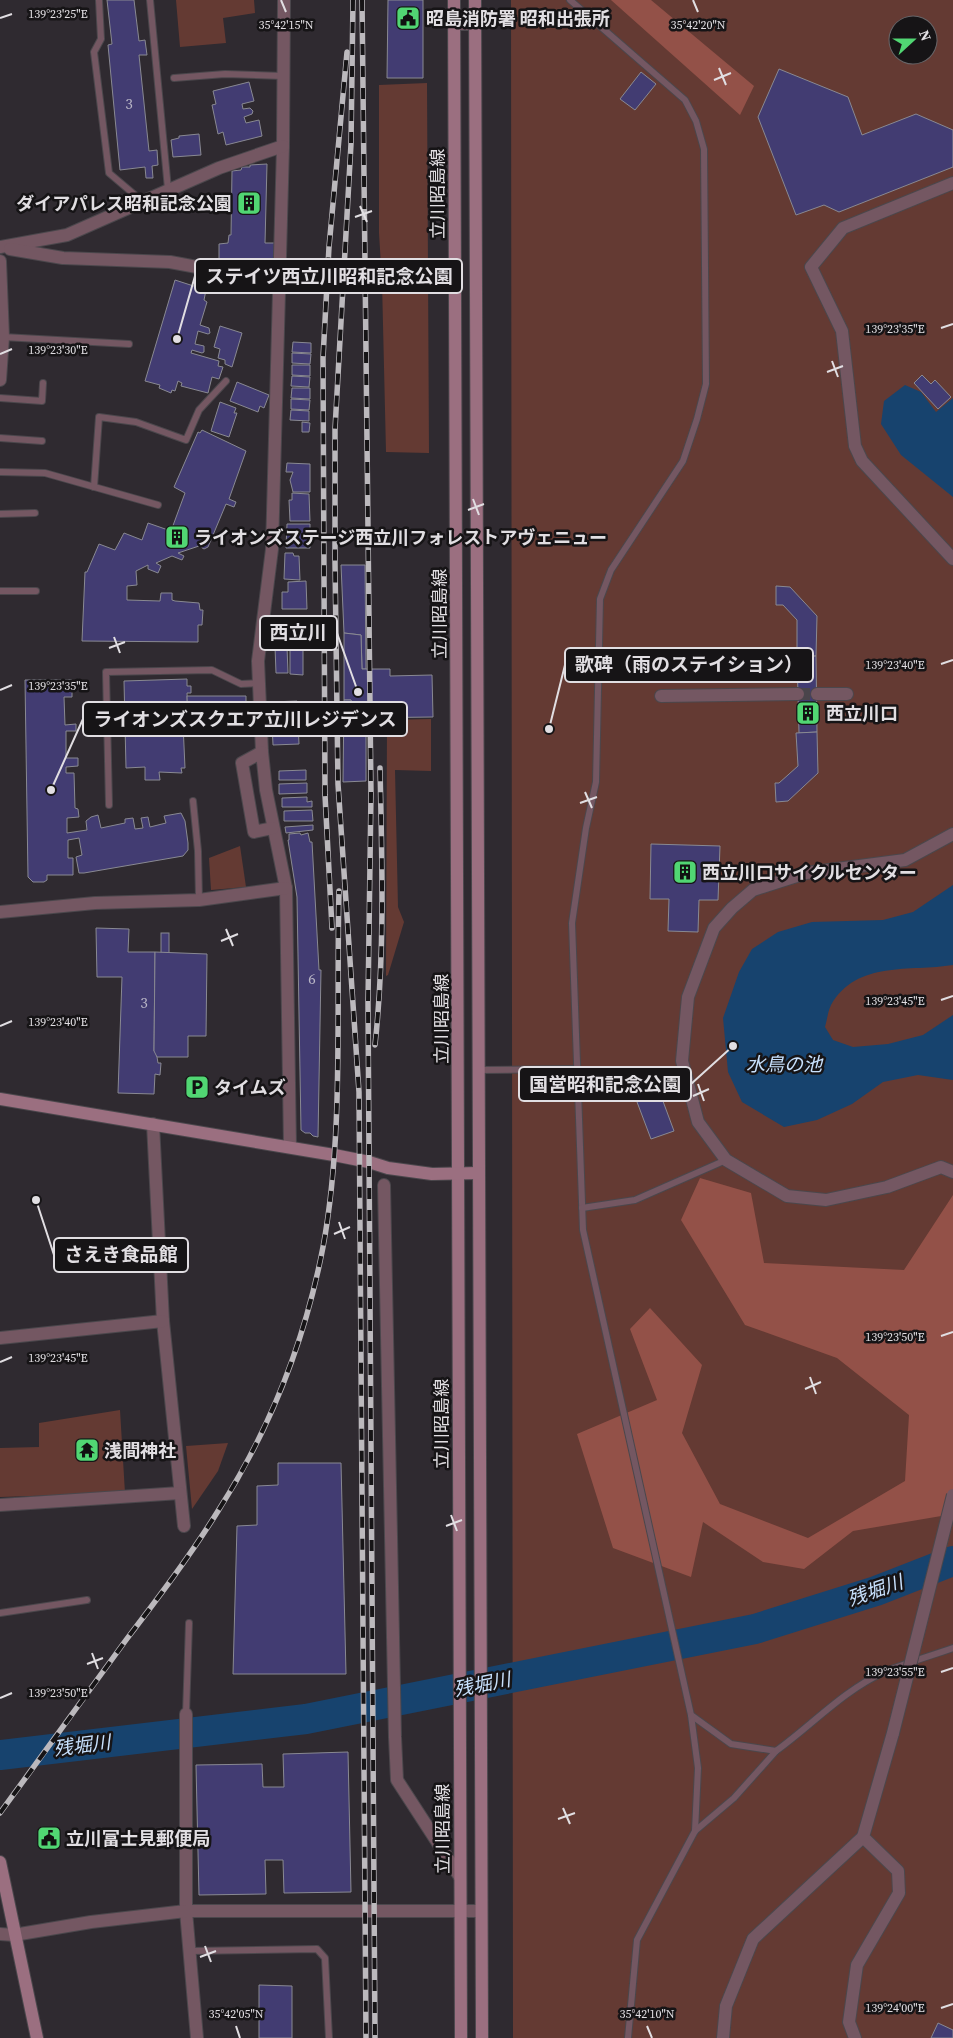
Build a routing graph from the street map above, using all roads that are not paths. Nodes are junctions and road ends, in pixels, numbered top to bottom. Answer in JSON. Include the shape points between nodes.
{"nodes":[{"id":1,"x":99,"y":0,"type":"edge"},
{"id":2,"x":150,"y":0,"type":"edge"},
{"id":3,"x":284,"y":0,"type":"edge"},
{"id":4,"x":454,"y":0,"type":"edge"},
{"id":5,"x":475,"y":0,"type":"edge"},
{"id":6,"x":570,"y":0,"type":"edge"},
{"id":7,"x":454,"y":27,"type":"junction"},
{"id":8,"x":475,"y":27,"type":"junction"},
{"id":9,"x":284,"y":76,"type":"junction"},
{"id":10,"x":174,"y":78,"type":"dead end"},
{"id":11,"x":283,"y":146,"type":"junction"},
{"id":12,"x":953,"y":183,"type":"edge"},
{"id":13,"x":168,"y":189,"type":"junction"},
{"id":14,"x":142,"y":201,"type":"junction"},
{"id":15,"x":0,"y":247,"type":"edge"},
{"id":16,"x":0,"y":261,"type":"edge"},
{"id":17,"x":278,"y":282,"type":"junction"},
{"id":18,"x":3,"y":337,"type":"junction"},
{"id":19,"x":129,"y":344,"type":"dead end"},
{"id":20,"x":0,"y":380,"type":"edge"},
{"id":21,"x":226,"y":381,"type":"dead end"},
{"id":22,"x":43,"y":383,"type":"dead end"},
{"id":23,"x":0,"y":398,"type":"edge"},
{"id":24,"x":0,"y":438,"type":"edge"},
{"id":25,"x":42,"y":441,"type":"dead end"},
{"id":26,"x":0,"y":472,"type":"edge"},
{"id":27,"x":94,"y":487,"type":"junction"},
{"id":28,"x":158,"y":505,"type":"dead end"},
{"id":29,"x":35,"y":513,"type":"dead end"},
{"id":30,"x":0,"y":514,"type":"edge"},
{"id":31,"x":953,"y":559,"type":"edge"},
{"id":32,"x":0,"y":591,"type":"edge"},
{"id":33,"x":36,"y":592,"type":"dead end"},
{"id":34,"x":259,"y":683,"type":"junction"},
{"id":35,"x":798,"y":694,"type":"tunnel mouth"},
{"id":36,"x":817,"y":694,"type":"tunnel mouth"},
{"id":37,"x":847,"y":694,"type":"dead end"},
{"id":38,"x":661,"y":696,"type":"dead end"},
{"id":39,"x":262,"y":752,"type":"junction"},
{"id":40,"x":193,"y":801,"type":"dead end"},
{"id":41,"x":109,"y":805,"type":"dead end"},
{"id":42,"x":273,"y":828,"type":"junction"},
{"id":43,"x":953,"y":834,"type":"edge"},
{"id":44,"x":286,"y":888,"type":"junction"},
{"id":45,"x":199,"y":900,"type":"junction"},
{"id":46,"x":0,"y":912,"type":"edge"},
{"id":47,"x":577,"y":1069,"type":"junction"},
{"id":48,"x":479,"y":1070,"type":"junction"},
{"id":49,"x":0,"y":1099,"type":"edge"},
{"id":50,"x":153,"y":1124,"type":"junction"},
{"id":51,"x":290,"y":1147,"type":"junction"},
{"id":52,"x":726,"y":1160,"type":"junction"},
{"id":53,"x":953,"y":1172,"type":"edge"},
{"id":54,"x":458,"y":1173,"type":"junction"},
{"id":55,"x":480,"y":1173,"type":"junction"},
{"id":56,"x":384,"y":1185,"type":"dead end"},
{"id":57,"x":582,"y":1208,"type":"junction"},
{"id":58,"x":162,"y":1321,"type":"junction"},
{"id":59,"x":0,"y":1338,"type":"edge"},
{"id":60,"x":180,"y":1493,"type":"junction"},
{"id":61,"x":953,"y":1495,"type":"edge"},
{"id":62,"x":0,"y":1505,"type":"edge"},
{"id":63,"x":184,"y":1526,"type":"dead end"},
{"id":64,"x":87,"y":1600,"type":"dead end"},
{"id":65,"x":0,"y":1613,"type":"edge"},
{"id":66,"x":189,"y":1623,"type":"dead end"},
{"id":67,"x":953,"y":1648,"type":"edge"},
{"id":68,"x":186,"y":1714,"type":"joint"},
{"id":69,"x":691,"y":1715,"type":"junction"},
{"id":70,"x":776,"y":1751,"type":"junction"},
{"id":71,"x":695,"y":1831,"type":"junction"},
{"id":72,"x":863,"y":1837,"type":"junction"},
{"id":73,"x":0,"y":1862,"type":"edge"},
{"id":74,"x":460,"y":1878,"type":"junction"},
{"id":75,"x":186,"y":1911,"type":"junction"},
{"id":76,"x":461,"y":1912,"type":"junction"},
{"id":77,"x":482,"y":1912,"type":"junction"},
{"id":78,"x":0,"y":1934,"type":"edge"},
{"id":79,"x":14,"y":1935,"type":"junction"},
{"id":80,"x":189,"y":1951,"type":"junction"},
{"id":81,"x":36,"y":2038,"type":"edge"},
{"id":82,"x":197,"y":2038,"type":"edge"},
{"id":83,"x":329,"y":2038,"type":"edge"},
{"id":84,"x":461,"y":2038,"type":"edge"},
{"id":85,"x":482,"y":2038,"type":"edge"},
{"id":86,"x":628,"y":2038,"type":"edge"},
{"id":87,"x":723,"y":2038,"type":"edge"},
{"id":88,"x":854,"y":2038,"type":"edge"}],
"edges":[{"from":1,"to":14,"type":"lane","via":[[101,39],[94,52],[109,173]]},
{"from":2,"to":13,"type":"lane"},
{"from":3,"to":9,"type":"street"},
{"from":4,"to":7,"type":"main road","name":"立川昭島線"},
{"from":5,"to":8,"type":"main road"},
{"from":6,"to":47,"type":"lane","via":[[685,100],[696,121],[704,149],[706,384],[683,461],[611,570],[600,599],[596,782],[572,923]]},
{"from":7,"to":8,"type":"lane"},
{"from":7,"to":54,"type":"main road","name":"立川昭島線"},
{"from":8,"to":48,"type":"main road"},
{"from":9,"to":10,"type":"lane","via":[[225,74]]},
{"from":9,"to":11,"type":"street"},
{"from":11,"to":13,"type":"street"},
{"from":11,"to":17,"type":"street"},
{"from":12,"to":31,"type":"street","via":[[843,228],[811,267],[842,331],[855,446],[862,461]]},
{"from":13,"to":14,"type":"street"},
{"from":14,"to":15,"type":"street","via":[[67,235]]},
{"from":15,"to":17,"type":"street","via":[[63,258],[170,262]]},
{"from":16,"to":18,"type":"street"},
{"from":17,"to":34,"type":"street","via":[[272,549],[258,661]]},
{"from":18,"to":19,"type":"lane"},
{"from":18,"to":20,"type":"street"},
{"from":21,"to":27,"type":"lane","via":[[199,410],[186,440],[136,422],[99,417]]},
{"from":22,"to":23,"type":"lane","via":[[42,401]]},
{"from":24,"to":25,"type":"lane"},
{"from":26,"to":27,"type":"lane","via":[[45,473]]},
{"from":27,"to":28,"type":"lane"},
{"from":29,"to":30,"type":"lane"},
{"from":32,"to":33,"type":"lane"},
{"from":34,"to":39,"type":"street"},
{"from":34,"to":41,"type":"lane","via":[[240,684],[212,670],[106,672]]},
{"from":35,"to":38,"type":"street"},
{"from":36,"to":37,"type":"street"},
{"from":39,"to":42,"type":"street"},
{"from":39,"to":42,"type":"street","via":[[242,763],[254,832]]},
{"from":40,"to":45,"type":"lane"},
{"from":42,"to":44,"type":"street"},
{"from":43,"to":52,"type":"street","via":[[905,860],[806,872],[753,890],[714,928],[688,997],[682,1061],[698,1122]]},
{"from":44,"to":45,"type":"street"},
{"from":44,"to":51,"type":"street"},
{"from":45,"to":46,"type":"street","via":[[95,903]]},
{"from":47,"to":48,"type":"lane"},
{"from":47,"to":57,"type":"lane"},
{"from":48,"to":55,"type":"main road"},
{"from":49,"to":50,"type":"main road"},
{"from":50,"to":51,"type":"main road"},
{"from":50,"to":58,"type":"street"},
{"from":51,"to":54,"type":"main road","via":[[388,1168],[432,1174]]},
{"from":52,"to":53,"type":"street","via":[[787,1196],[826,1200],[887,1187],[941,1167]]},
{"from":52,"to":57,"type":"lane","via":[[635,1200]]},
{"from":54,"to":55,"type":"main road"},
{"from":54,"to":74,"type":"main road","name":"立川昭島線"},
{"from":55,"to":77,"type":"main road"},
{"from":56,"to":74,"type":"street","via":[[397,1780]]},
{"from":57,"to":69,"type":"lane","via":[[583,1230]]},
{"from":58,"to":59,"type":"street"},
{"from":58,"to":60,"type":"street"},
{"from":60,"to":62,"type":"street"},
{"from":60,"to":63,"type":"street"},
{"from":61,"to":72,"type":"street","bridge":true},
{"from":64,"to":65,"type":"lane"},
{"from":66,"to":68,"type":"lane"},
{"from":67,"to":70,"type":"lane","via":[[884,1673],[838,1700]]},
{"from":68,"to":75,"type":"street"},
{"from":69,"to":70,"type":"lane","via":[[731,1744]]},
{"from":69,"to":71,"type":"lane","via":[[698,1768]]},
{"from":70,"to":71,"type":"lane","via":[[734,1798]]},
{"from":71,"to":86,"type":"lane","via":[[637,1940]]},
{"from":72,"to":87,"type":"street","via":[[753,1939],[726,2006]]},
{"from":72,"to":88,"type":"street","via":[[898,1871],[899,1893],[856,1965],[848,2022]]},
{"from":73,"to":79,"type":"main road"},
{"from":74,"to":76,"type":"main road","name":"立川昭島線"},
{"from":75,"to":76,"type":"street"},
{"from":75,"to":79,"type":"street"},
{"from":75,"to":80,"type":"street"},
{"from":76,"to":77,"type":"street"},
{"from":76,"to":84,"type":"main road","name":"立川昭島線"},
{"from":77,"to":85,"type":"main road"},
{"from":78,"to":79,"type":"street"},
{"from":79,"to":81,"type":"main road"},
{"from":80,"to":82,"type":"street"},
{"from":80,"to":83,"type":"lane","via":[[317,1949],[325,1958]]}]}
